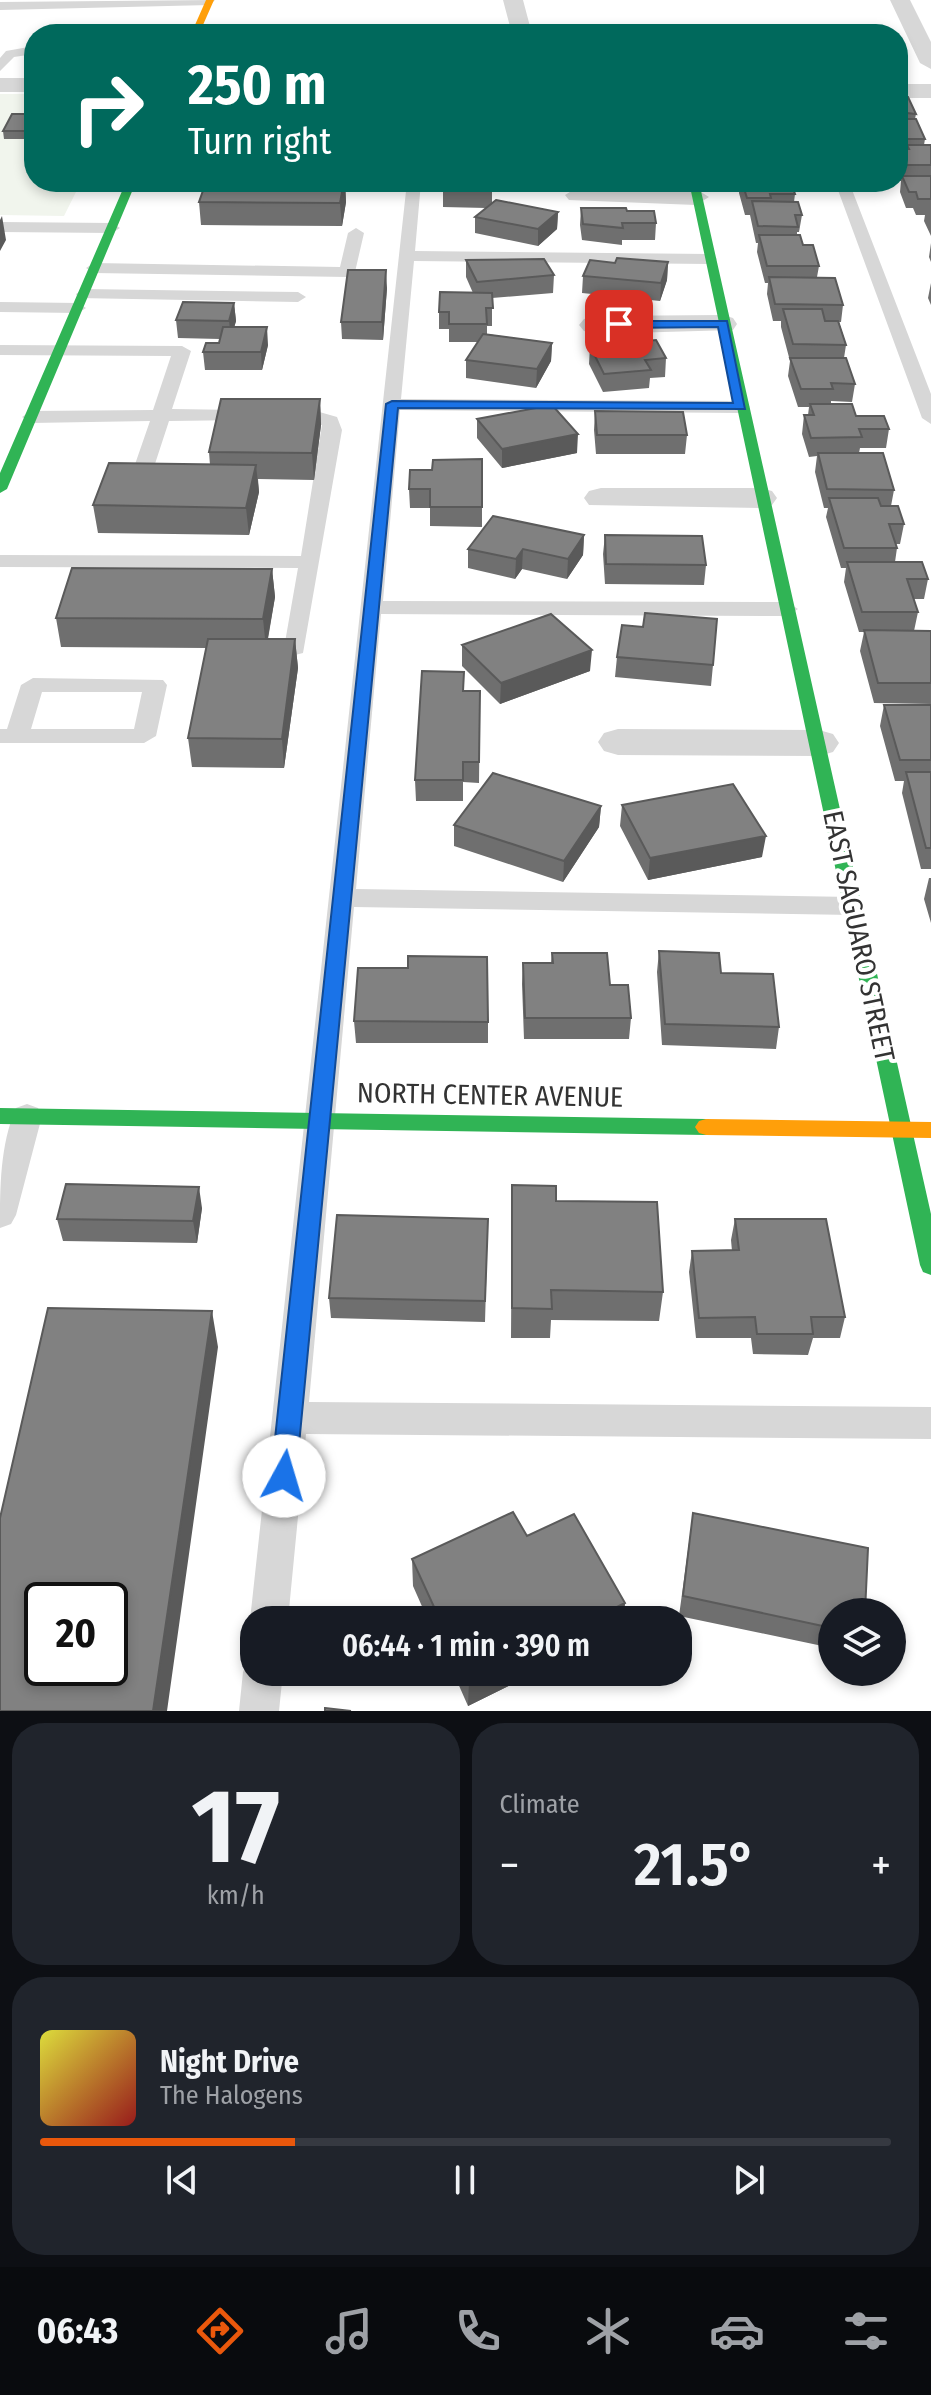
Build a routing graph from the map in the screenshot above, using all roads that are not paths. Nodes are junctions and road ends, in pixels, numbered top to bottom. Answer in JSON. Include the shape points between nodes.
{"nodes":[{"id":1,"x":513,"y":0,"type":"edge"},
{"id":2,"x":900,"y":0,"type":"edge"},
{"id":3,"x":109,"y":1,"type":"edge"},
{"id":4,"x":0,"y":6,"type":"edge"},
{"id":5,"x":201,"y":14,"type":"edge"},
{"id":6,"x":171,"y":16,"type":"dead end"},
{"id":7,"x":519,"y":24,"type":"edge"},
{"id":8,"x":24,"y":51,"type":"edge"},
{"id":9,"x":931,"y":63,"type":"edge"},
{"id":10,"x":1,"y":73,"type":"edge"},
{"id":11,"x":24,"y":75,"type":"edge"},
{"id":12,"x":908,"y":91,"type":"edge"},
{"id":13,"x":931,"y":91,"type":"edge"},
{"id":14,"x":127,"y":192,"type":"edge"},
{"id":15,"x":413,"y":192,"type":"edge"},
{"id":16,"x":648,"y":192,"type":"edge"},
{"id":17,"x":695,"y":192,"type":"edge"},
{"id":18,"x":846,"y":192,"type":"edge"},
{"id":19,"x":578,"y":195,"type":"dead end"},
{"id":20,"x":0,"y":227,"type":"edge"},
{"id":21,"x":112,"y":228,"type":"junction"},
{"id":22,"x":356,"y":233,"type":"dead end"},
{"id":23,"x":407,"y":256,"type":"junction"},
{"id":24,"x":709,"y":259,"type":"junction"},
{"id":25,"x":94,"y":268,"type":"junction"},
{"id":26,"x":298,"y":297,"type":"dead end"},
{"id":27,"x":81,"y":301,"type":"junction"},
{"id":28,"x":0,"y":307,"type":"edge"},
{"id":29,"x":723,"y":324,"type":"junction"},
{"id":30,"x":594,"y":325,"type":"dead end"},
{"id":31,"x":60,"y":348,"type":"junction"},
{"id":32,"x":0,"y":350,"type":"edge"},
{"id":33,"x":392,"y":404,"type":"junction"},
{"id":34,"x":741,"y":407,"type":"junction"},
{"id":35,"x":161,"y":415,"type":"junction"},
{"id":36,"x":31,"y":417,"type":"junction"},
{"id":37,"x":931,"y":418,"type":"edge"},
{"id":38,"x":142,"y":473,"type":"edge"},
{"id":39,"x":0,"y":489,"type":"edge"},
{"id":40,"x":601,"y":498,"type":"dead end"},
{"id":41,"x":760,"y":498,"type":"junction"},
{"id":42,"x":0,"y":561,"type":"edge"},
{"id":43,"x":310,"y":562,"type":"junction"},
{"id":44,"x":371,"y":607,"type":"junction"},
{"id":45,"x":787,"y":609,"type":"junction"},
{"id":46,"x":295,"y":648,"type":"edge"},
{"id":47,"x":8,"y":736,"type":"edge"},
{"id":48,"x":618,"y":742,"type":"dead end"},
{"id":49,"x":819,"y":743,"type":"junction"},
{"id":50,"x":342,"y":898,"type":"junction"},
{"id":51,"x":853,"y":906,"type":"junction"},
{"id":52,"x":14,"y":1116,"type":"edge"},
{"id":53,"x":319,"y":1120,"type":"junction"},
{"id":54,"x":899,"y":1130,"type":"junction"},
{"id":55,"x":931,"y":1130,"type":"edge"},
{"id":56,"x":0,"y":1215,"type":"edge"},
{"id":57,"x":931,"y":1265,"type":"edge"},
{"id":58,"x":289,"y":1418,"type":"junction"},
{"id":59,"x":931,"y":1423,"type":"edge"},
{"id":60,"x":270,"y":1606,"type":"edge"},
{"id":61,"x":262,"y":1686,"type":"edge"},
{"id":62,"x":259,"y":1711,"type":"edge"}],
"edges":[{"from":1,"to":7,"type":"street"},
{"from":2,"to":9,"type":"street"},
{"from":3,"to":4,"type":"lane"},
{"from":3,"to":5,"type":"lane"},
{"from":3,"to":6,"type":"lane","via":[[109,14]]},
{"from":8,"to":10,"type":"lane","via":[[10,54]]},
{"from":10,"to":11,"type":"street"},
{"from":12,"to":13,"type":"street"},
{"from":14,"to":21,"type":"street"},
{"from":15,"to":23,"type":"lane"},
{"from":16,"to":19,"type":"street","name":"EAST SAGUARO STREET"},
{"from":17,"to":24,"type":"street","name":"EAST SAGUARO STREET"},
{"from":18,"to":37,"type":"lane"},
{"from":20,"to":21,"type":"lane"},
{"from":21,"to":25,"type":"street"},
{"from":22,"to":25,"type":"lane","via":[[347,272]]},
{"from":23,"to":24,"type":"lane"},
{"from":23,"to":33,"type":"lane"},
{"from":24,"to":29,"type":"street","name":"EAST SAGUARO STREET"},
{"from":25,"to":27,"type":"street"},
{"from":26,"to":27,"type":"lane"},
{"from":27,"to":28,"type":"lane"},
{"from":27,"to":31,"type":"street"},
{"from":29,"to":30,"type":"street"},
{"from":29,"to":34,"type":"street","name":"EAST SAGUARO STREET"},
{"from":31,"to":32,"type":"lane"},
{"from":31,"to":35,"type":"lane","via":[[182,351]]},
{"from":31,"to":36,"type":"street"},
{"from":33,"to":34,"type":"lane"},
{"from":33,"to":44,"type":"lane"},
{"from":34,"to":41,"type":"street","name":"EAST SAGUARO STREET"},
{"from":35,"to":36,"type":"lane"},
{"from":35,"to":38,"type":"lane"},
{"from":35,"to":43,"type":"lane","via":[[289,415],[330,421],[333,430]]},
{"from":36,"to":39,"type":"street"},
{"from":40,"to":41,"type":"street"},
{"from":41,"to":45,"type":"street","name":"EAST SAGUARO STREET"},
{"from":42,"to":43,"type":"lane"},
{"from":43,"to":46,"type":"lane"},
{"from":44,"to":45,"type":"lane"},
{"from":44,"to":50,"type":"lane"},
{"from":45,"to":49,"type":"street","name":"EAST SAGUARO STREET"},
{"from":47,"to":47,"type":"lane","via":[[144,736],[155,685],[33,685]]},
{"from":48,"to":49,"type":"street"},
{"from":49,"to":51,"type":"street","name":"EAST SAGUARO STREET"},
{"from":50,"to":51,"type":"lane"},
{"from":50,"to":53,"type":"lane"},
{"from":51,"to":54,"type":"street","name":"EAST SAGUARO STREET"},
{"from":52,"to":53,"type":"street","name":"NORTH CENTER AVENUE"},
{"from":52,"to":56,"type":"lane"},
{"from":53,"to":54,"type":"street","name":"NORTH CENTER AVENUE"},
{"from":53,"to":58,"type":"lane"},
{"from":54,"to":55,"type":"street","name":"NORTH CENTER AVENUE"},
{"from":54,"to":57,"type":"street","name":"EAST SAGUARO STREET"},
{"from":58,"to":59,"type":"lane"},
{"from":58,"to":60,"type":"lane"},
{"from":61,"to":62,"type":"lane"}]}
